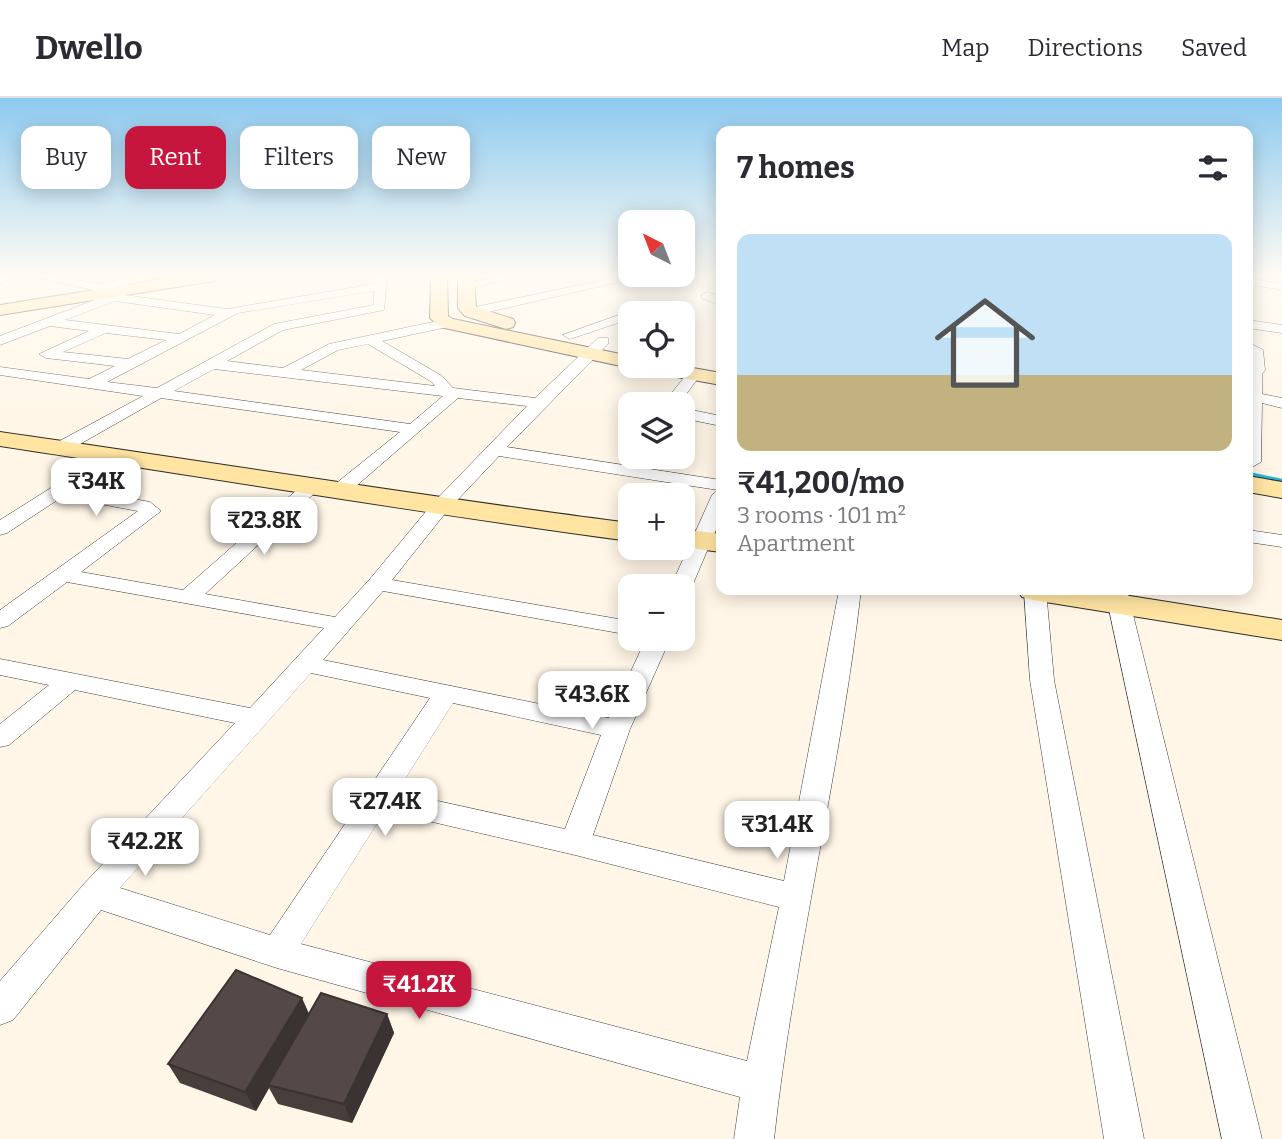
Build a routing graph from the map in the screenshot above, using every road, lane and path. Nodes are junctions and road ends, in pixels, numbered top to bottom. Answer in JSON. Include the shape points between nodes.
{"nodes":[{"id":1,"x":42,"y":325,"type":"edge"},
{"id":2,"x":74,"y":325,"type":"edge"},
{"id":3,"x":207,"y":325,"type":"edge"},
{"id":4,"x":252,"y":325,"type":"edge"},
{"id":5,"x":288,"y":325,"type":"edge"},
{"id":6,"x":439,"y":325,"type":"edge"},
{"id":7,"x":456,"y":325,"type":"edge"},
{"id":8,"x":514,"y":325,"type":"edge"},
{"id":9,"x":601,"y":325,"type":"edge"},
{"id":10,"x":1253,"y":325,"type":"edge"},
{"id":11,"x":279,"y":327,"type":"junction"},
{"id":12,"x":106,"y":328,"type":"junction"},
{"id":13,"x":1282,"y":329,"type":"edge"},
{"id":14,"x":570,"y":335,"type":"junction"},
{"id":15,"x":4,"y":338,"type":"edge"},
{"id":16,"x":181,"y":338,"type":"junction"},
{"id":17,"x":369,"y":339,"type":"junction"},
{"id":18,"x":618,"y":347,"type":"edge"},
{"id":19,"x":596,"y":348,"type":"junction"},
{"id":20,"x":1253,"y":348,"type":"edge"},
{"id":21,"x":46,"y":354,"type":"junction"},
{"id":22,"x":618,"y":357,"type":"edge"},
{"id":23,"x":132,"y":364,"type":"junction"},
{"id":24,"x":212,"y":364,"type":"junction"},
{"id":25,"x":695,"y":365,"type":"edge"},
{"id":26,"x":716,"y":365,"type":"edge"},
{"id":27,"x":695,"y":368,"type":"edge"},
{"id":28,"x":3,"y":371,"type":"edge"},
{"id":29,"x":287,"y":372,"type":"junction"},
{"id":30,"x":1253,"y":373,"type":"edge"},
{"id":31,"x":716,"y":377,"type":"edge"},
{"id":32,"x":93,"y":383,"type":"junction"},
{"id":33,"x":449,"y":390,"type":"junction"},
{"id":34,"x":156,"y":394,"type":"junction"},
{"id":35,"x":1253,"y":397,"type":"edge"},
{"id":36,"x":1282,"y":402,"type":"edge"},
{"id":37,"x":539,"y":403,"type":"junction"},
{"id":38,"x":695,"y":415,"type":"edge"},
{"id":39,"x":716,"y":420,"type":"edge"},
{"id":40,"x":412,"y":429,"type":"junction"},
{"id":41,"x":5,"y":444,"type":"edge"},
{"id":42,"x":60,"y":448,"type":"junction"},
{"id":43,"x":496,"y":450,"type":"junction"},
{"id":44,"x":114,"y":457,"type":"junction"},
{"id":45,"x":618,"y":462,"type":"edge"},
{"id":46,"x":1282,"y":467,"type":"edge"},
{"id":47,"x":654,"y":469,"type":"edge"},
{"id":48,"x":1253,"y":469,"type":"edge"},
{"id":49,"x":1253,"y":472,"type":"edge"},
{"id":50,"x":716,"y":484,"type":"edge"},
{"id":51,"x":313,"y":485,"type":"junction"},
{"id":52,"x":341,"y":489,"type":"junction"},
{"id":53,"x":1282,"y":490,"type":"edge"},
{"id":54,"x":59,"y":491,"type":"junction"},
{"id":55,"x":440,"y":507,"type":"junction"},
{"id":56,"x":716,"y":507,"type":"edge"},
{"id":57,"x":0,"y":529,"type":"edge"},
{"id":58,"x":618,"y":530,"type":"edge"},
{"id":59,"x":1253,"y":537,"type":"edge"},
{"id":60,"x":702,"y":541,"type":"edge"},
{"id":61,"x":1282,"y":541,"type":"edge"},
{"id":62,"x":687,"y":574,"type":"edge"},
{"id":63,"x":63,"y":575,"type":"junction"},
{"id":64,"x":378,"y":584,"type":"junction"},
{"id":65,"x":849,"y":595,"type":"edge"},
{"id":66,"x":1035,"y":595,"type":"edge"},
{"id":67,"x":1118,"y":596,"type":"edge"},
{"id":68,"x":187,"y":598,"type":"junction"},
{"id":69,"x":0,"y":621,"type":"edge"},
{"id":70,"x":338,"y":624,"type":"junction"},
{"id":71,"x":618,"y":626,"type":"edge"},
{"id":72,"x":1282,"y":630,"type":"edge"},
{"id":73,"x":653,"y":651,"type":"edge"},
{"id":74,"x":305,"y":664,"type":"junction"},
{"id":75,"x":0,"y":667,"type":"edge"},
{"id":76,"x":69,"y":682,"type":"junction"},
{"id":77,"x":447,"y":693,"type":"junction"},
{"id":78,"x":255,"y":718,"type":"junction"},
{"id":79,"x":618,"y":729,"type":"junction"},
{"id":80,"x":0,"y":738,"type":"edge"},
{"id":81,"x":380,"y":799,"type":"junction"},
{"id":82,"x":575,"y":843,"type":"junction"},
{"id":83,"x":95,"y":894,"type":"junction"},
{"id":84,"x":797,"y":898,"type":"junction"},
{"id":85,"x":277,"y":953,"type":"junction"},
{"id":86,"x":0,"y":1008,"type":"edge"},
{"id":87,"x":761,"y":1084,"type":"junction"},
{"id":88,"x":754,"y":1139,"type":"edge"},
{"id":89,"x":1124,"y":1139,"type":"edge"},
{"id":90,"x":1242,"y":1139,"type":"edge"}],
"edges":[{"from":1,"to":15,"type":"street"},
{"from":2,"to":12,"type":"street"},
{"from":3,"to":16,"type":"street"},
{"from":4,"to":11,"type":"street"},
{"from":5,"to":11,"type":"street"},
{"from":6,"to":17,"type":"street"},
{"from":7,"to":19,"type":"street"},
{"from":8,"to":14,"type":"street"},
{"from":9,"to":14,"type":"street"},
{"from":10,"to":13,"type":"street"},
{"from":11,"to":24,"type":"street"},
{"from":12,"to":16,"type":"street"},
{"from":12,"to":21,"type":"street"},
{"from":14,"to":19,"type":"street"},
{"from":16,"to":23,"type":"street"},
{"from":17,"to":29,"type":"street","via":[[327,350]]},
{"from":17,"to":33,"type":"street"},
{"from":18,"to":19,"type":"street"},
{"from":19,"to":22,"type":"street"},
{"from":19,"to":37,"type":"street"},
{"from":20,"to":30,"type":"street","via":[[1258,370]]},
{"from":21,"to":23,"type":"street"},
{"from":21,"to":28,"type":"street"},
{"from":23,"to":32,"type":"street"},
{"from":24,"to":29,"type":"street"},
{"from":24,"to":34,"type":"street"},
{"from":25,"to":26,"type":"street"},
{"from":27,"to":31,"type":"street"},
{"from":28,"to":32,"type":"street"},
{"from":29,"to":33,"type":"street"},
{"from":32,"to":34,"type":"street"},
{"from":33,"to":37,"type":"street"},
{"from":33,"to":40,"type":"street","via":[[450,399]]},
{"from":34,"to":40,"type":"street"},
{"from":34,"to":42,"type":"street"},
{"from":35,"to":36,"type":"street"},
{"from":37,"to":43,"type":"street"},
{"from":38,"to":39,"type":"street"},
{"from":40,"to":52,"type":"street"},
{"from":41,"to":42,"type":"street"},
{"from":42,"to":44,"type":"street"},
{"from":43,"to":45,"type":"street"},
{"from":43,"to":55,"type":"street"},
{"from":44,"to":51,"type":"street"},
{"from":44,"to":54,"type":"street"},
{"from":46,"to":48,"type":"street"},
{"from":47,"to":50,"type":"street"},
{"from":49,"to":53,"type":"street"},
{"from":51,"to":52,"type":"street"},
{"from":51,"to":68,"type":"street"},
{"from":52,"to":55,"type":"street"},
{"from":54,"to":57,"type":"street"},
{"from":54,"to":63,"type":"street","via":[[151,511]]},
{"from":55,"to":58,"type":"street"},
{"from":55,"to":64,"type":"street"},
{"from":56,"to":60,"type":"street"},
{"from":59,"to":61,"type":"street"},
{"from":60,"to":62,"type":"street"},
{"from":63,"to":68,"type":"street"},
{"from":63,"to":69,"type":"street"},
{"from":64,"to":70,"type":"street"},
{"from":64,"to":71,"type":"street"},
{"from":65,"to":84,"type":"street"},
{"from":66,"to":89,"type":"street","via":[[1042,680]]},
{"from":67,"to":72,"type":"street"},
{"from":67,"to":90,"type":"street"},
{"from":68,"to":70,"type":"street"},
{"from":70,"to":74,"type":"street"},
{"from":73,"to":79,"type":"street"},
{"from":74,"to":77,"type":"street"},
{"from":74,"to":78,"type":"street"},
{"from":75,"to":76,"type":"street"},
{"from":76,"to":78,"type":"street"},
{"from":76,"to":80,"type":"street"},
{"from":77,"to":79,"type":"street"},
{"from":77,"to":81,"type":"street"},
{"from":78,"to":83,"type":"street"},
{"from":79,"to":82,"type":"street"},
{"from":81,"to":82,"type":"street"},
{"from":81,"to":85,"type":"street"},
{"from":82,"to":84,"type":"street"},
{"from":83,"to":85,"type":"street"},
{"from":83,"to":86,"type":"street"},
{"from":84,"to":87,"type":"street"},
{"from":85,"to":87,"type":"street"},
{"from":87,"to":88,"type":"street"}]}
